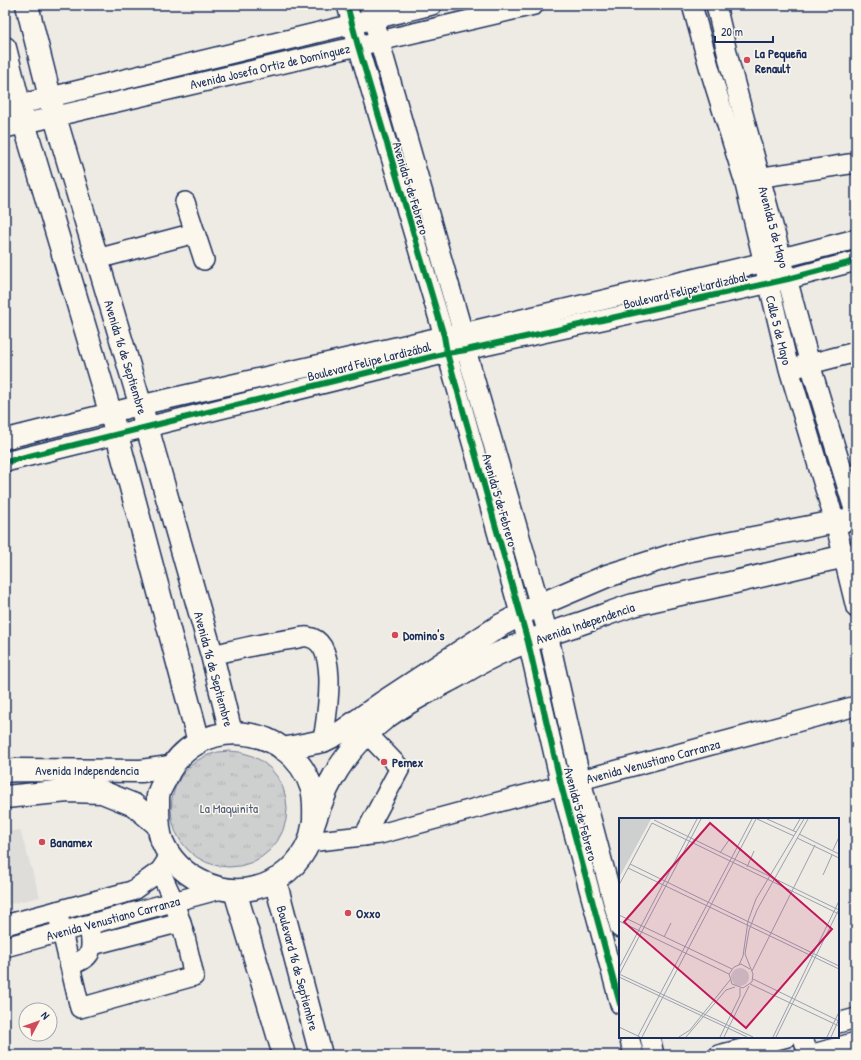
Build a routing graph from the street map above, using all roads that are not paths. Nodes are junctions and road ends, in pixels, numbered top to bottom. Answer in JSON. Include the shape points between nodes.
{"nodes":[{"id":1,"x":27,"y":5,"type":"edge"},
{"id":2,"x":348,"y":5,"type":"edge"},
{"id":3,"x":432,"y":5,"type":"edge"},
{"id":4,"x":532,"y":5,"type":"edge"},
{"id":5,"x":692,"y":5,"type":"edge"},
{"id":6,"x":716,"y":5,"type":"edge"},
{"id":7,"x":371,"y":12,"type":"edge"},
{"id":8,"x":352,"y":24,"type":"junction"},
{"id":9,"x":379,"y":41,"type":"junction"},
{"id":10,"x":358,"y":46,"type":"junction"},
{"id":11,"x":5,"y":48,"type":"edge"},
{"id":12,"x":205,"y":60,"type":"junction"},
{"id":13,"x":730,"y":65,"type":"junction"},
{"id":14,"x":710,"y":70,"type":"junction"},
{"id":15,"x":210,"y":80,"type":"junction"},
{"id":16,"x":52,"y":107,"type":"junction"},
{"id":17,"x":13,"y":116,"type":"edge"},
{"id":18,"x":856,"y":163,"type":"edge"},
{"id":19,"x":752,"y":178,"type":"junction"},
{"id":20,"x":185,"y":202,"type":"dead end"},
{"id":21,"x":195,"y":233,"type":"junction"},
{"id":22,"x":856,"y":239,"type":"edge"},
{"id":23,"x":782,"y":258,"type":"junction"},
{"id":24,"x":97,"y":259,"type":"junction"},
{"id":25,"x":204,"y":260,"type":"dead end"},
{"id":26,"x":856,"y":261,"type":"edge"},
{"id":27,"x":763,"y":262,"type":"junction"},
{"id":28,"x":788,"y":278,"type":"junction"},
{"id":29,"x":768,"y":282,"type":"junction"},
{"id":30,"x":606,"y":300,"type":"junction"},
{"id":31,"x":610,"y":318,"type":"junction"},
{"id":32,"x":455,"y":343,"type":"junction"},
{"id":33,"x":856,"y":352,"type":"edge"},
{"id":34,"x":810,"y":364,"type":"junction"},
{"id":35,"x":310,"y":367,"type":"junction"},
{"id":36,"x":789,"y":370,"type":"junction"},
{"id":37,"x":314,"y":386,"type":"junction"},
{"id":38,"x":141,"y":406,"type":"junction"},
{"id":39,"x":110,"y":413,"type":"junction"},
{"id":40,"x":147,"y":427,"type":"junction"},
{"id":41,"x":117,"y":435,"type":"junction"},
{"id":42,"x":5,"y":440,"type":"edge"},
{"id":43,"x":5,"y":462,"type":"edge"},
{"id":44,"x":503,"y":481,"type":"junction"},
{"id":45,"x":484,"y":486,"type":"junction"},
{"id":46,"x":856,"y":517,"type":"edge"},
{"id":47,"x":835,"y":522,"type":"junction"},
{"id":48,"x":850,"y":555,"type":"edge"},
{"id":49,"x":856,"y":608,"type":"edge"},
{"id":50,"x":530,"y":610,"type":"junction"},
{"id":51,"x":548,"y":634,"type":"junction"},
{"id":52,"x":528,"y":642,"type":"junction"},
{"id":53,"x":212,"y":655,"type":"junction"},
{"id":54,"x":856,"y":706,"type":"edge"},
{"id":55,"x":361,"y":728,"type":"junction"},
{"id":56,"x":231,"y":732,"type":"junction"},
{"id":57,"x":322,"y":741,"type":"junction"},
{"id":58,"x":199,"y":742,"type":"junction"},
{"id":59,"x":283,"y":749,"type":"junction"},
{"id":60,"x":170,"y":768,"type":"junction"},
{"id":61,"x":5,"y":771,"type":"edge"},
{"id":62,"x":581,"y":780,"type":"junction"},
{"id":63,"x":561,"y":785,"type":"junction"},
{"id":64,"x":5,"y":797,"type":"edge"},
{"id":65,"x":158,"y":826,"type":"junction"},
{"id":66,"x":311,"y":832,"type":"junction"},
{"id":67,"x":364,"y":836,"type":"junction"},
{"id":68,"x":165,"y":864,"type":"junction"},
{"id":69,"x":275,"y":880,"type":"junction"},
{"id":70,"x":228,"y":890,"type":"junction"},
{"id":71,"x":174,"y":902,"type":"junction"},
{"id":72,"x":57,"y":911,"type":"junction"},
{"id":73,"x":180,"y":922,"type":"junction"},
{"id":74,"x":5,"y":924,"type":"edge"},
{"id":75,"x":89,"y":925,"type":"junction"},
{"id":76,"x":619,"y":925,"type":"edge"},
{"id":77,"x":619,"y":929,"type":"edge"},
{"id":78,"x":63,"y":932,"type":"junction"},
{"id":79,"x":602,"y":935,"type":"junction"},
{"id":80,"x":92,"y":945,"type":"junction"},
{"id":81,"x":5,"y":947,"type":"edge"},
{"id":82,"x":70,"y":965,"type":"junction"},
{"id":83,"x":619,"y":1000,"type":"edge"},
{"id":84,"x":856,"y":1018,"type":"edge"},
{"id":85,"x":839,"y":1023,"type":"edge"},
{"id":86,"x":629,"y":1038,"type":"edge"},
{"id":87,"x":650,"y":1038,"type":"edge"},
{"id":88,"x":783,"y":1038,"type":"edge"},
{"id":89,"x":803,"y":1038,"type":"edge"},
{"id":90,"x":856,"y":1042,"type":"edge"},
{"id":91,"x":284,"y":1055,"type":"edge"},
{"id":92,"x":321,"y":1055,"type":"edge"},
{"id":93,"x":634,"y":1055,"type":"edge"},
{"id":94,"x":654,"y":1055,"type":"edge"},
{"id":95,"x":719,"y":1055,"type":"edge"},
{"id":96,"x":809,"y":1055,"type":"edge"}],
"edges":[{"from":1,"to":16,"type":"main road","name":"Avenida 16 de Septiembre"},
{"from":2,"to":8,"type":"street","name":"Avenida 5 de Febrero"},
{"from":3,"to":7,"type":"street","name":"Avenida Josefa Ortiz de Domínguez"},
{"from":4,"to":9,"type":"street","name":"Avenida Josefa Ortiz de Domínguez"},
{"from":5,"to":14,"type":"street","name":"Calle 5 de Mayo"},
{"from":6,"to":13,"type":"street","name":"Avenida 5 de Mayo"},
{"from":7,"to":8,"type":"street","name":"Avenida Josefa Ortiz de Domínguez"},
{"from":7,"to":9,"type":"street","name":"Avenida 5 de Febrero"},
{"from":8,"to":10,"type":"street","name":"Avenida 5 de Febrero"},
{"from":8,"to":12,"type":"street","name":"Avenida Josefa Ortiz de Domínguez"},
{"from":9,"to":10,"type":"street","name":"Avenida Josefa Ortiz de Domínguez"},
{"from":9,"to":32,"type":"street","name":"Avenida 5 de Febrero"},
{"from":10,"to":15,"type":"street","name":"Avenida Josefa Ortiz de Domínguez"},
{"from":10,"to":32,"type":"street","name":"Avenida 5 de Febrero"},
{"from":11,"to":17,"type":"main road"},
{"from":12,"to":15,"type":"street"},
{"from":12,"to":16,"type":"street","name":"Avenida Josefa Ortiz de Domínguez"},
{"from":13,"to":14,"type":"street"},
{"from":13,"to":19,"type":"street","name":"Avenida 5 de Mayo"},
{"from":14,"to":19,"type":"street","name":"Calle 5 de Mayo"},
{"from":15,"to":16,"type":"street","name":"Avenida Josefa Ortiz de Domínguez"},
{"from":16,"to":17,"type":"street","name":"Avenida Josefa Ortiz de Domínguez"},
{"from":16,"to":24,"type":"main road","name":"Avenida 16 de Septiembre"},
{"from":17,"to":39,"type":"main road"},
{"from":18,"to":19,"type":"street"},
{"from":19,"to":23,"type":"street","name":"Avenida 5 de Mayo"},
{"from":19,"to":27,"type":"street","name":"Calle 5 de Mayo"},
{"from":20,"to":21,"type":"street"},
{"from":21,"to":24,"type":"street"},
{"from":21,"to":25,"type":"street"},
{"from":22,"to":23,"type":"street","name":"Boulevard Felipe Lardizábal"},
{"from":23,"to":27,"type":"street","name":"Boulevard Felipe Lardizábal"},
{"from":23,"to":28,"type":"street","name":"Avenida 5 de Mayo"},
{"from":24,"to":38,"type":"main road","name":"Avenida 16 de Septiembre"},
{"from":26,"to":28,"type":"street","name":"Boulevard Felipe Lardizábal"},
{"from":27,"to":29,"type":"street","name":"Calle 5 de Mayo"},
{"from":27,"to":30,"type":"street","name":"Boulevard Felipe Lardizábal"},
{"from":28,"to":29,"type":"street","name":"Boulevard Felipe Lardizábal"},
{"from":28,"to":34,"type":"street","name":"Avenida 5 de Mayo"},
{"from":29,"to":31,"type":"street","name":"Boulevard Felipe Lardizábal"},
{"from":29,"to":36,"type":"street","name":"Calle 5 de Mayo"},
{"from":30,"to":31,"type":"street"},
{"from":30,"to":32,"type":"street","name":"Boulevard Felipe Lardizábal"},
{"from":31,"to":32,"type":"street","name":"Boulevard Felipe Lardizábal"},
{"from":32,"to":35,"type":"street","name":"Boulevard Felipe Lardizábal"},
{"from":32,"to":37,"type":"street","name":"Boulevard Felipe Lardizábal"},
{"from":32,"to":44,"type":"street","name":"Avenida 5 de Febrero"},
{"from":32,"to":45,"type":"street","name":"Avenida 5 de Febrero"},
{"from":33,"to":34,"type":"street"},
{"from":34,"to":36,"type":"street"},
{"from":34,"to":46,"type":"street","name":"Avenida 5 de Mayo"},
{"from":35,"to":37,"type":"street"},
{"from":35,"to":38,"type":"street","name":"Boulevard Felipe Lardizábal"},
{"from":36,"to":47,"type":"street","name":"Calle 5 de Mayo"},
{"from":37,"to":40,"type":"street","name":"Boulevard Felipe Lardizábal"},
{"from":38,"to":39,"type":"street","name":"Boulevard Felipe Lardizábal"},
{"from":38,"to":40,"type":"main road","name":"Avenida 16 de Septiembre"},
{"from":39,"to":41,"type":"main road"},
{"from":39,"to":42,"type":"street","name":"Boulevard Felipe Lardizábal"},
{"from":40,"to":41,"type":"street","name":"Boulevard Felipe Lardizábal"},
{"from":40,"to":53,"type":"main road","name":"Avenida 16 de Septiembre"},
{"from":41,"to":43,"type":"street","name":"Boulevard Felipe Lardizábal"},
{"from":41,"to":58,"type":"main road"},
{"from":44,"to":45,"type":"street"},
{"from":44,"to":50,"type":"street","name":"Avenida 5 de Febrero"},
{"from":45,"to":50,"type":"street","name":"Avenida 5 de Febrero"},
{"from":46,"to":47,"type":"main road","name":"Avenida Independencia"},
{"from":47,"to":48,"type":"street","name":"Calle 5 de Mayo"},
{"from":47,"to":50,"type":"main road","name":"Avenida Independencia","via":[[686,551],[607,576]]},
{"from":48,"to":49,"type":"street","name":"Calle 5 de Mayo"},
{"from":48,"to":51,"type":"main road","name":"Avenida Independencia","via":[[630,606]]},
{"from":50,"to":51,"type":"street","name":"Avenida 5 de Febrero"},
{"from":50,"to":52,"type":"street","name":"Avenida 5 de Febrero"},
{"from":50,"to":55,"type":"main road","name":"Avenida Independencia","via":[[501,625],[382,703]]},
{"from":51,"to":52,"type":"main road","name":"Avenida Independencia"},
{"from":51,"to":62,"type":"street","name":"Avenida 5 de Febrero"},
{"from":52,"to":55,"type":"main road","name":"Avenida Independencia","via":[[501,652],[413,700],[386,718]]},
{"from":52,"to":63,"type":"street","name":"Avenida 5 de Febrero"},
{"from":53,"to":56,"type":"main road","name":"Avenida 16 de Septiembre"},
{"from":53,"to":57,"type":"street","via":[[309,637],[319,642],[329,664],[329,704]]},
{"from":54,"to":62,"type":"street","name":"Avenida Venustiano Carranza"},
{"from":55,"to":57,"type":"main road","name":"Avenida Independencia","via":[[343,731]]},
{"from":55,"to":66,"type":"main road","name":"Avenida Independencia","via":[[328,787]]},
{"from":55,"to":67,"type":"street","via":[[400,768]]},
{"from":56,"to":58,"type":"main road","via":[[214,735]]},
{"from":56,"to":59,"type":"main road","via":[[267,739]]},
{"from":57,"to":59,"type":"main road","name":"Avenida Independencia"},
{"from":58,"to":60,"type":"main road","via":[[182,753]]},
{"from":59,"to":66,"type":"main road","via":[[299,765],[312,790],[314,806]]},
{"from":60,"to":61,"type":"main road","name":"Avenida Independencia","via":[[141,771]]},
{"from":60,"to":65,"type":"main road","via":[[158,795]]},
{"from":62,"to":63,"type":"street","name":"Avenida Venustiano Carranza"},
{"from":62,"to":76,"type":"street","name":"Avenida 5 de Febrero"},
{"from":63,"to":67,"type":"street","name":"Avenida Venustiano Carranza","via":[[380,834]]},
{"from":63,"to":79,"type":"street","name":"Avenida 5 de Febrero"},
{"from":64,"to":65,"type":"main road","name":"Avenida Independencia","via":[[68,791],[102,792],[134,805]]},
{"from":65,"to":68,"type":"main road","via":[[163,842]]},
{"from":66,"to":67,"type":"street","name":"Avenida Venustiano Carranza"},
{"from":66,"to":69,"type":"main road","name":"Avenida Independencia","via":[[297,862]]},
{"from":68,"to":70,"type":"main road","via":[[202,883]]},
{"from":68,"to":71,"type":"street"},
{"from":68,"to":72,"type":"street","name":"Avenida Venustiano Carranza","via":[[132,891]]},
{"from":69,"to":70,"type":"main road","name":"Avenida Independencia","via":[[256,888]]},
{"from":69,"to":92,"type":"main road","name":"Boulevard 16 de Septiembre"},
{"from":70,"to":71,"type":"street","name":"Avenida Venustiano Carranza"},
{"from":70,"to":91,"type":"main road"},
{"from":71,"to":73,"type":"street"},
{"from":71,"to":75,"type":"street","name":"Avenida Venustiano Carranza"},
{"from":72,"to":74,"type":"street","name":"Avenida Venustiano Carranza"},
{"from":72,"to":78,"type":"street"},
{"from":73,"to":80,"type":"street"},
{"from":73,"to":82,"type":"street","via":[[194,976],[80,1008]]},
{"from":75,"to":78,"type":"street","name":"Avenida Venustiano Carranza"},
{"from":75,"to":80,"type":"street"},
{"from":77,"to":79,"type":"street"},
{"from":78,"to":81,"type":"street","name":"Avenida Venustiano Carranza"},
{"from":78,"to":82,"type":"street"},
{"from":79,"to":83,"type":"street","name":"Avenida 5 de Febrero"},
{"from":80,"to":82,"type":"street","via":[[83,960]]},
{"from":84,"to":85,"type":"street"},
{"from":86,"to":93,"type":"street"},
{"from":87,"to":94,"type":"street"},
{"from":88,"to":95,"type":"street"},
{"from":89,"to":96,"type":"street"},
{"from":90,"to":96,"type":"street"}]}
